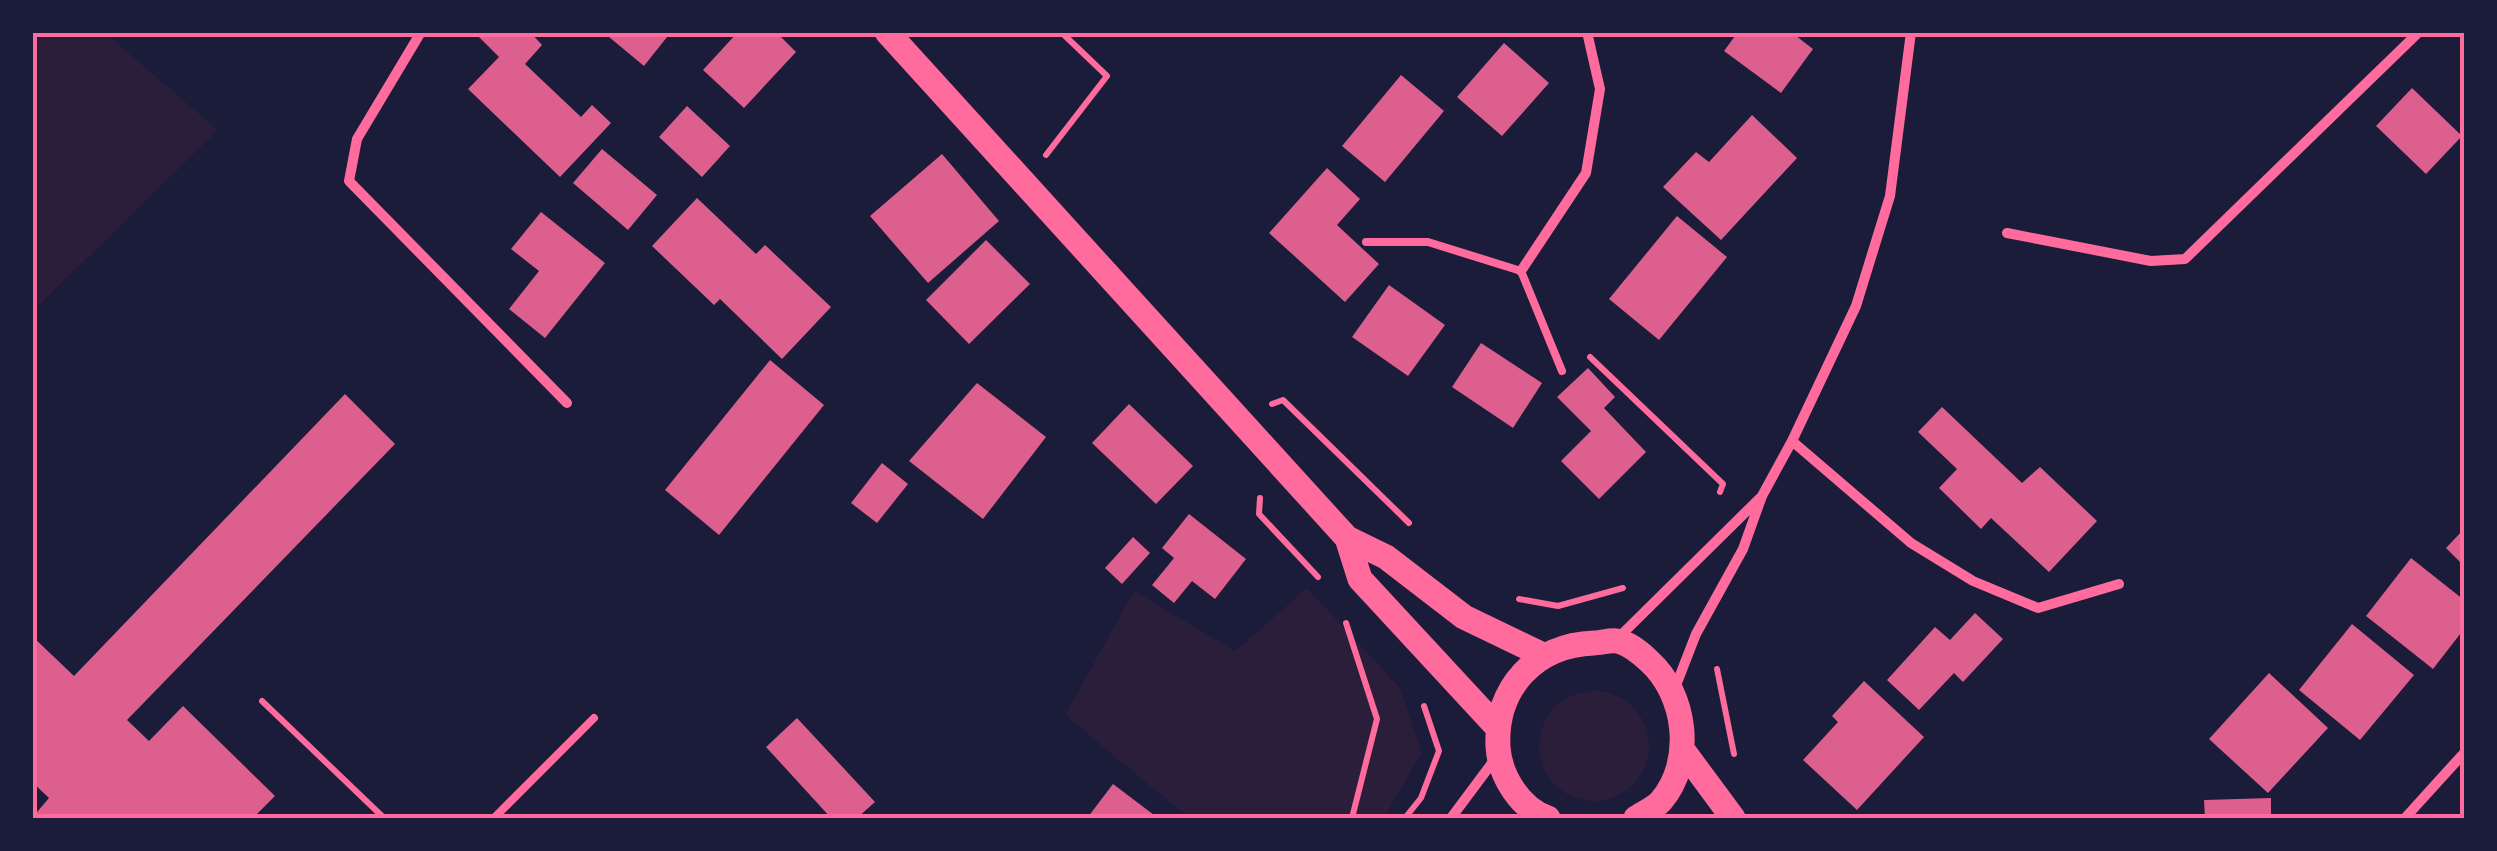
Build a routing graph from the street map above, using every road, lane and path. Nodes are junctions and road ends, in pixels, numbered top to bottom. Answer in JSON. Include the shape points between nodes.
{"nodes":[{"id":1,"x":421,"y":32,"type":"edge"},
{"id":2,"x":888,"y":32,"type":"edge"},
{"id":3,"x":1061,"y":32,"type":"edge"},
{"id":4,"x":1587,"y":32,"type":"edge"},
{"id":5,"x":1912,"y":32,"type":"edge"},
{"id":6,"x":2419,"y":32,"type":"edge"},
{"id":7,"x":1019,"y":180,"type":"junction"},
{"id":8,"x":2007,"y":233,"type":"dead end"},
{"id":9,"x":1366,"y":242,"type":"dead end"},
{"id":10,"x":1521,"y":271,"type":"junction"},
{"id":11,"x":1554,"y":350,"type":"junction"},
{"id":12,"x":1562,"y":371,"type":"dead end"},
{"id":13,"x":568,"y":404,"type":"dead end"},
{"id":14,"x":1792,"y":441,"type":"junction"},
{"id":15,"x":1356,"y":473,"type":"dead end"},
{"id":16,"x":1762,"y":496,"type":"junction"},
{"id":17,"x":1737,"y":518,"type":"junction"},
{"id":18,"x":1411,"y":526,"type":"dead end"},
{"id":19,"x":1347,"y":538,"type":"junction"},
{"id":20,"x":1282,"y":542,"type":"dead end"},
{"id":21,"x":1634,"y":582,"type":"dead end"},
{"id":22,"x":1324,"y":583,"type":"dead end"},
{"id":23,"x":2119,"y":584,"type":"dead end"},
{"id":24,"x":1500,"y":595,"type":"dead end"},
{"id":25,"x":1344,"y":614,"type":"dead end"},
{"id":26,"x":1616,"y":640,"type":"junction"},
{"id":27,"x":1543,"y":654,"type":"junction"},
{"id":28,"x":1673,"y":693,"type":"junction"},
{"id":29,"x":1419,"y":697,"type":"dead end"},
{"id":30,"x":262,"y":701,"type":"dead end"},
{"id":31,"x":594,"y":718,"type":"dead end"},
{"id":32,"x":1497,"y":726,"type":"junction"},
{"id":33,"x":1682,"y":750,"type":"junction"},
{"id":34,"x":2464,"y":753,"type":"edge"},
{"id":35,"x":1498,"y":754,"type":"junction"},
{"id":36,"x":384,"y":818,"type":"edge"},
{"id":37,"x":494,"y":818,"type":"edge"},
{"id":38,"x":1352,"y":818,"type":"edge"},
{"id":39,"x":1405,"y":818,"type":"edge"},
{"id":40,"x":1452,"y":818,"type":"edge"},
{"id":41,"x":1548,"y":818,"type":"edge"},
{"id":42,"x":1636,"y":818,"type":"edge"},
{"id":43,"x":1734,"y":818,"type":"edge"},
{"id":44,"x":2404,"y":818,"type":"edge"}],
"edges":[{"from":1,"to":13,"type":"street","via":[[357,138],[349,181]]},
{"from":2,"to":7,"type":"main road"},
{"from":3,"to":7,"type":"path","via":[[1108,76],[1048,154]]},
{"from":4,"to":10,"type":"street","via":[[1600,89],[1586,173]]},
{"from":5,"to":14,"type":"street","via":[[1890,196],[1856,306]]},
{"from":6,"to":8,"type":"street","via":[[2185,259],[2151,261]]},
{"from":7,"to":19,"type":"main road"},
{"from":9,"to":10,"type":"lane","via":[[1428,242]]},
{"from":10,"to":11,"type":"lane"},
{"from":11,"to":12,"type":"lane"},
{"from":11,"to":17,"type":"path","via":[[1577,345],[1723,484],[1707,520]]},
{"from":14,"to":16,"type":"street"},
{"from":14,"to":23,"type":"street","via":[[1911,542],[1973,581],[2038,608]]},
{"from":15,"to":18,"type":"path"},
{"from":16,"to":17,"type":"street"},
{"from":16,"to":28,"type":"street","via":[[1744,549],[1696,634]]},
{"from":17,"to":26,"type":"street"},
{"from":19,"to":27,"type":"main road","via":[[1386,557],[1464,618]]},
{"from":19,"to":32,"type":"main road","via":[[1360,579]]},
{"from":20,"to":22,"type":"path"},
{"from":21,"to":24,"type":"path","via":[[1558,606]]},
{"from":25,"to":38,"type":"path","via":[[1377,719]]},
{"from":26,"to":27,"type":"main road"},
{"from":26,"to":28,"type":"main road","via":[[1640,652]]},
{"from":27,"to":32,"type":"main road","via":[[1520,674]]},
{"from":28,"to":33,"type":"main road"},
{"from":29,"to":39,"type":"path","via":[[1439,751],[1421,798]]},
{"from":30,"to":36,"type":"path"},
{"from":31,"to":37,"type":"lane"},
{"from":32,"to":35,"type":"main road"},
{"from":33,"to":42,"type":"main road","via":[[1661,801]]},
{"from":33,"to":43,"type":"main road"},
{"from":34,"to":44,"type":"street"},
{"from":35,"to":40,"type":"street"},
{"from":35,"to":41,"type":"main road","via":[[1519,799]]}]}
